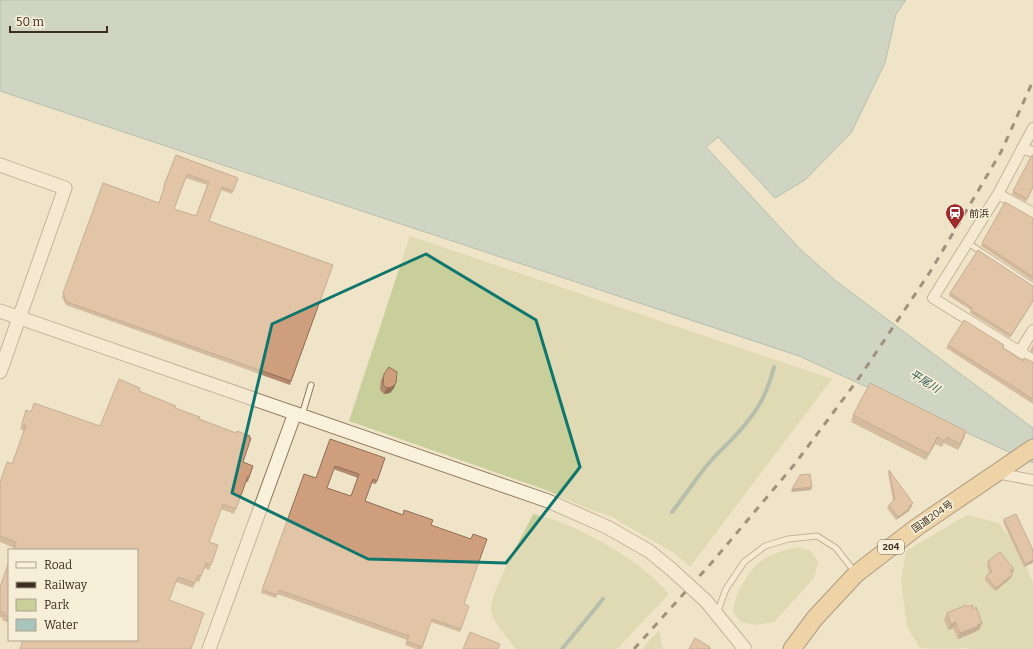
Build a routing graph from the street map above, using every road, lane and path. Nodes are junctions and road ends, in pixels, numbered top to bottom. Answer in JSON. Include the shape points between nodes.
{"nodes":[{"id":1,"x":1033,"y":128,"type":"edge"},
{"id":2,"x":1022,"y":148,"type":"junction"},
{"id":3,"x":1033,"y":152,"type":"edge"},
{"id":4,"x":0,"y":165,"type":"edge"},
{"id":5,"x":998,"y":194,"type":"junction"},
{"id":6,"x":1033,"y":213,"type":"edge"},
{"id":7,"x":968,"y":243,"type":"junction"},
{"id":8,"x":1033,"y":286,"type":"edge"},
{"id":9,"x":0,"y":311,"type":"edge"},
{"id":10,"x":19,"y":318,"type":"junction"},
{"id":11,"x":1033,"y":330,"type":"edge"},
{"id":12,"x":1020,"y":351,"type":"junction"},
{"id":13,"x":1033,"y":360,"type":"edge"},
{"id":14,"x":0,"y":372,"type":"edge"},
{"id":15,"x":311,"y":385,"type":"dead end"},
{"id":16,"x":298,"y":414,"type":"junction"},
{"id":17,"x":1033,"y":448,"type":"edge"},
{"id":18,"x":1002,"y":469,"type":"junction"},
{"id":19,"x":1033,"y":480,"type":"edge"},
{"id":20,"x":856,"y":574,"type":"junction"},
{"id":21,"x":717,"y":614,"type":"junction"},
{"id":22,"x":209,"y":649,"type":"edge"},
{"id":23,"x":745,"y":649,"type":"edge"},
{"id":24,"x":792,"y":649,"type":"edge"}],
"edges":[{"from":1,"to":2,"type":"street"},
{"from":2,"to":3,"type":"street"},
{"from":2,"to":5,"type":"street"},
{"from":4,"to":10,"type":"street","via":[[65,188]]},
{"from":5,"to":6,"type":"street"},
{"from":5,"to":7,"type":"street"},
{"from":7,"to":8,"type":"lane"},
{"from":7,"to":12,"type":"street","via":[[933,298]]},
{"from":9,"to":10,"type":"street"},
{"from":10,"to":14,"type":"street"},
{"from":10,"to":16,"type":"street"},
{"from":11,"to":12,"type":"street"},
{"from":12,"to":13,"type":"street"},
{"from":15,"to":16,"type":"lane"},
{"from":16,"to":21,"type":"street","bridge":true,"via":[[548,501],[607,527],[649,551],[671,568]]},
{"from":16,"to":22,"type":"street"},
{"from":17,"to":18,"type":"highway","name":"国道204号","number":"204"},
{"from":18,"to":19,"type":"street"},
{"from":18,"to":20,"type":"highway","name":"国道204号","number":"204","via":[[917,527]]},
{"from":20,"to":21,"type":"lane","via":[[836,548],[817,536],[788,539],[765,546],[744,562],[726,589]]},
{"from":20,"to":24,"type":"highway","name":"国道204号","number":"204","via":[[815,618]]},
{"from":21,"to":23,"type":"street"}]}
